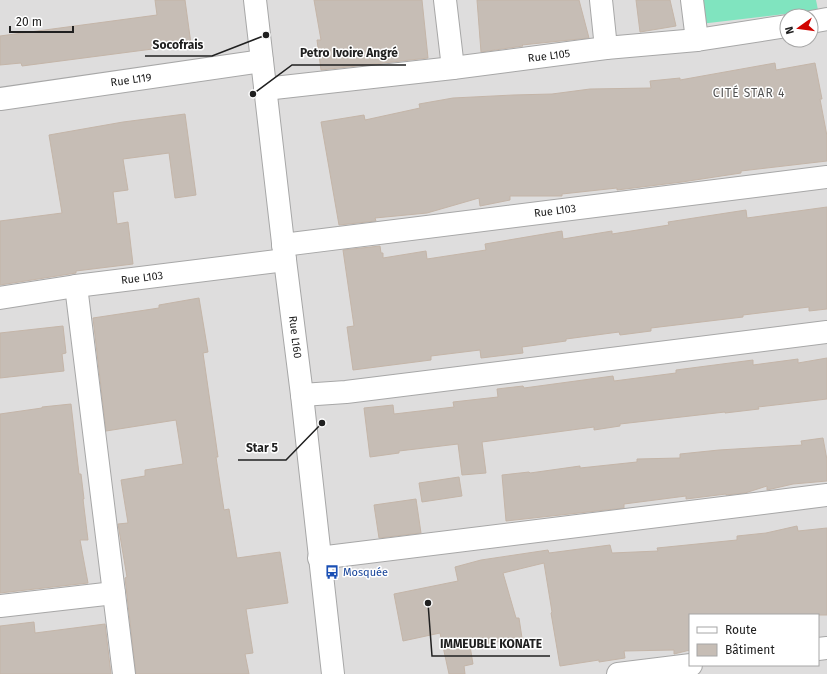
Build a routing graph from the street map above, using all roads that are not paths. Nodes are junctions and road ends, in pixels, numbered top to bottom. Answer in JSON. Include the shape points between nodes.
{"nodes":[{"id":1,"x":255,"y":0,"type":"edge"},
{"id":2,"x":445,"y":0,"type":"edge"},
{"id":3,"x":601,"y":0,"type":"edge"},
{"id":4,"x":692,"y":0,"type":"edge"},
{"id":5,"x":779,"y":27,"type":"edge"},
{"id":6,"x":697,"y":40,"type":"junction"},
{"id":7,"x":606,"y":48,"type":"junction"},
{"id":8,"x":262,"y":61,"type":"junction"},
{"id":9,"x":453,"y":68,"type":"junction"},
{"id":10,"x":265,"y":89,"type":"junction"},
{"id":11,"x":0,"y":99,"type":"edge"},
{"id":12,"x":827,"y":176,"type":"edge"},
{"id":13,"x":284,"y":253,"type":"junction"},
{"id":14,"x":76,"y":286,"type":"junction"},
{"id":15,"x":0,"y":298,"type":"edge"},
{"id":16,"x":827,"y":332,"type":"edge"},
{"id":17,"x":302,"y":395,"type":"junction"},
{"id":18,"x":827,"y":495,"type":"edge"},
{"id":19,"x":319,"y":558,"type":"junction"},
{"id":20,"x":114,"y":593,"type":"junction"},
{"id":21,"x":0,"y":606,"type":"edge"},
{"id":22,"x":689,"y":665,"type":"edge"},
{"id":23,"x":124,"y":674,"type":"edge"},
{"id":24,"x":333,"y":674,"type":"edge"},
{"id":25,"x":618,"y":674,"type":"edge"}],
"edges":[{"from":1,"to":8,"type":"street","name":"Rue L160"},
{"from":2,"to":9,"type":"street"},
{"from":3,"to":7,"type":"street"},
{"from":4,"to":6,"type":"street"},
{"from":5,"to":6,"type":"street","name":"Rue L105"},
{"from":6,"to":7,"type":"street","name":"Rue L105"},
{"from":7,"to":9,"type":"street","name":"Rue L105"},
{"from":8,"to":10,"type":"street","name":"Rue L160"},
{"from":8,"to":11,"type":"street","name":"Rue L119"},
{"from":9,"to":10,"type":"street","name":"Rue L105"},
{"from":10,"to":13,"type":"street","name":"Rue L160"},
{"from":12,"to":13,"type":"street","name":"Rue L103"},
{"from":13,"to":14,"type":"street","name":"Rue L103"},
{"from":13,"to":17,"type":"street","name":"Rue L160"},
{"from":14,"to":15,"type":"street","name":"Rue L103"},
{"from":14,"to":20,"type":"street"},
{"from":16,"to":17,"type":"street","via":[[354,391]]},
{"from":17,"to":19,"type":"street","name":"Rue L160"},
{"from":18,"to":19,"type":"street"},
{"from":19,"to":24,"type":"street","name":"Rue L160"},
{"from":20,"to":21,"type":"street"},
{"from":20,"to":23,"type":"street"},
{"from":22,"to":25,"type":"street"}]}
